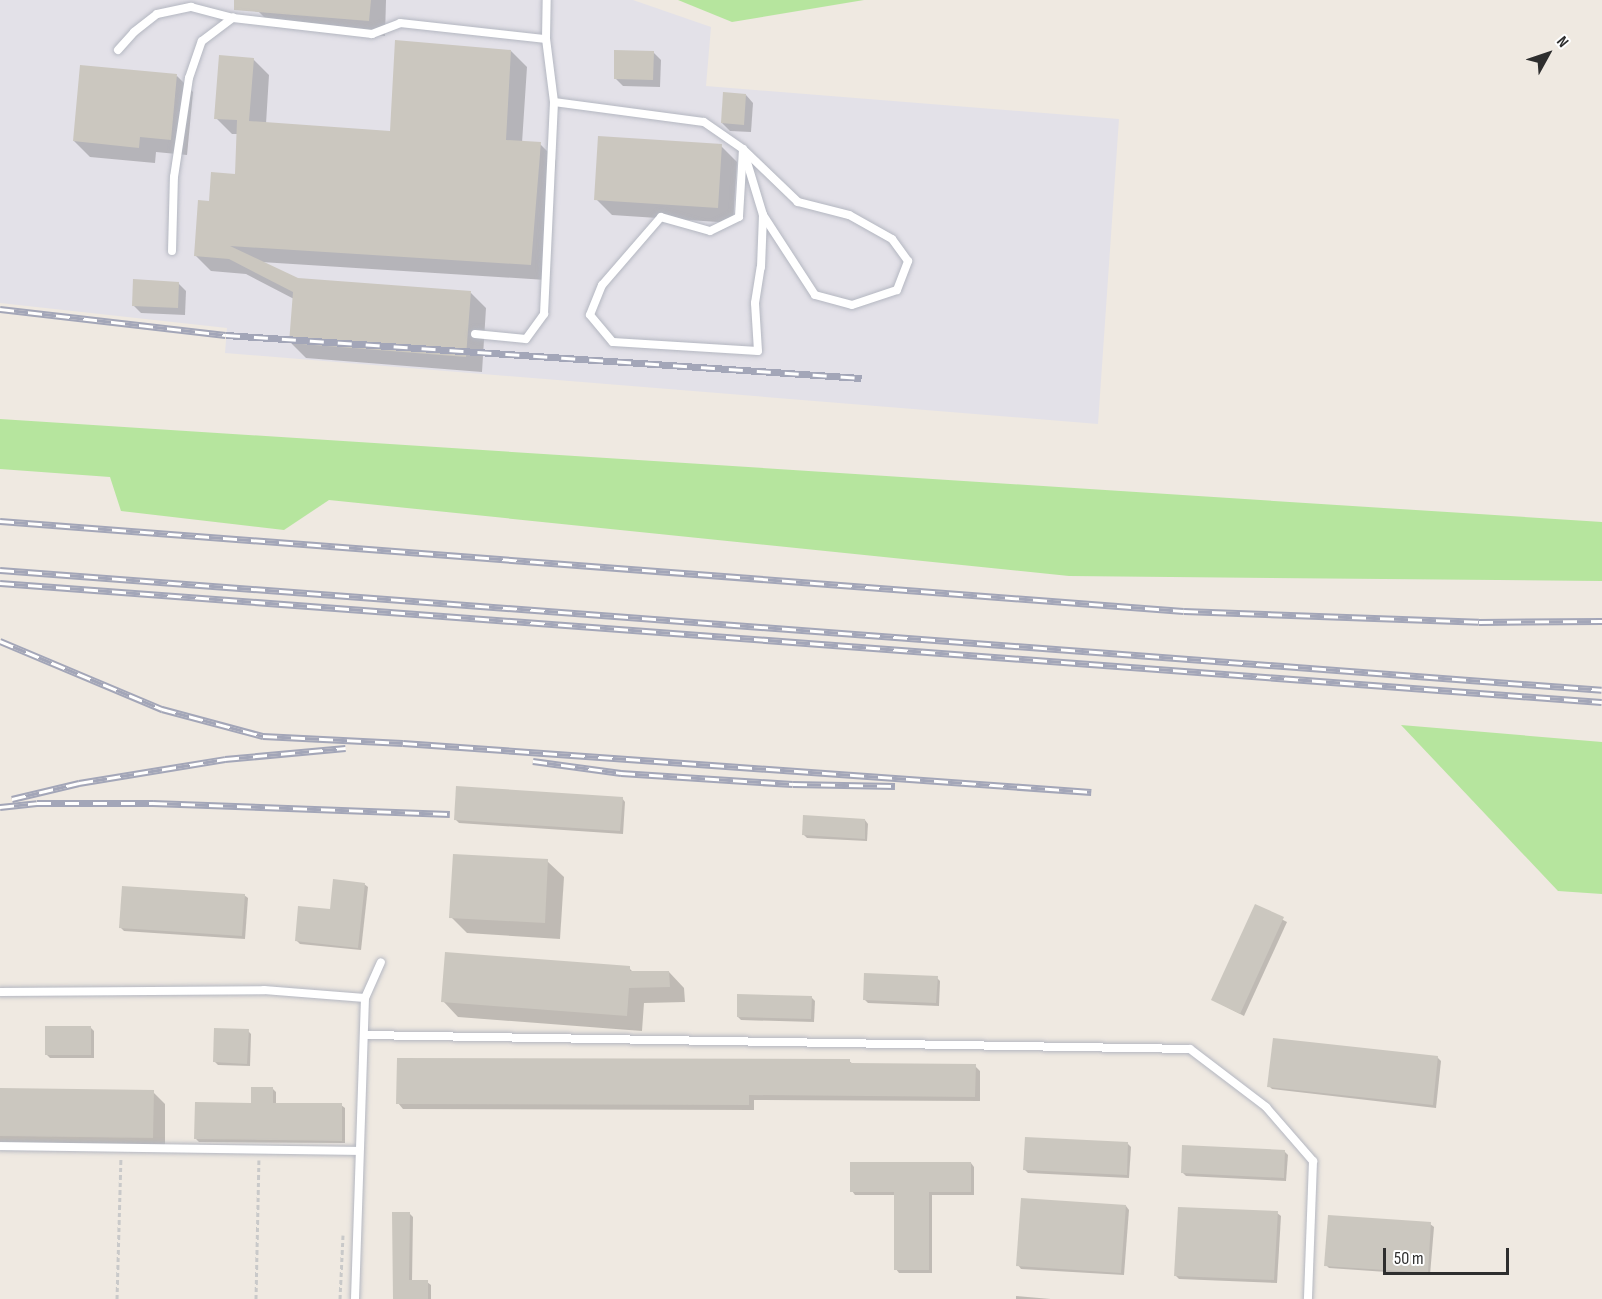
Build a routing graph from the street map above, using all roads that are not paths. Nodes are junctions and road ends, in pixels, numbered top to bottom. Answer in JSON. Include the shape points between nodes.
{"nodes":[{"id":1,"x":547,"y":0,"type":"edge"},
{"id":2,"x":233,"y":18,"type":"junction"},
{"id":3,"x":546,"y":39,"type":"junction"},
{"id":4,"x":118,"y":50,"type":"dead end"},
{"id":5,"x":554,"y":102,"type":"junction"},
{"id":6,"x":743,"y":149,"type":"junction"},
{"id":7,"x":763,"y":215,"type":"junction"},
{"id":8,"x":172,"y":251,"type":"dead end"},
{"id":9,"x":475,"y":334,"type":"dead end"},
{"id":10,"x":381,"y":962,"type":"dead end"},
{"id":11,"x":0,"y":992,"type":"edge"},
{"id":12,"x":365,"y":998,"type":"junction"},
{"id":13,"x":364,"y":1035,"type":"junction"},
{"id":14,"x":0,"y":1146,"type":"edge"},
{"id":15,"x":359,"y":1151,"type":"junction"},
{"id":16,"x":355,"y":1299,"type":"edge"},
{"id":17,"x":1308,"y":1299,"type":"edge"}],
"edges":[{"from":1,"to":3,"type":"lane"},
{"from":2,"to":3,"type":"lane","via":[[372,34],[400,23]]},
{"from":2,"to":4,"type":"lane","via":[[191,7],[157,14]]},
{"from":2,"to":8,"type":"lane","via":[[202,41],[189,78],[174,177]]},
{"from":3,"to":5,"type":"lane"},
{"from":5,"to":6,"type":"lane","via":[[704,122]]},
{"from":5,"to":9,"type":"lane","via":[[544,314],[526,339]]},
{"from":6,"to":7,"type":"lane"},
{"from":6,"to":7,"type":"lane","via":[[798,202],[849,215],[892,239],[908,261],[897,290],[852,305],[815,295]]},
{"from":6,"to":7,"type":"lane","via":[[739,217],[711,231],[661,217],[602,285],[590,315],[613,342],[758,351],[755,303]]},
{"from":10,"to":12,"type":"lane"},
{"from":11,"to":12,"type":"lane","via":[[264,990]]},
{"from":12,"to":13,"type":"lane"},
{"from":13,"to":15,"type":"lane"},
{"from":13,"to":17,"type":"lane","via":[[1190,1049],[1266,1107],[1313,1161]]},
{"from":14,"to":15,"type":"lane"},
{"from":15,"to":16,"type":"lane"}]}
